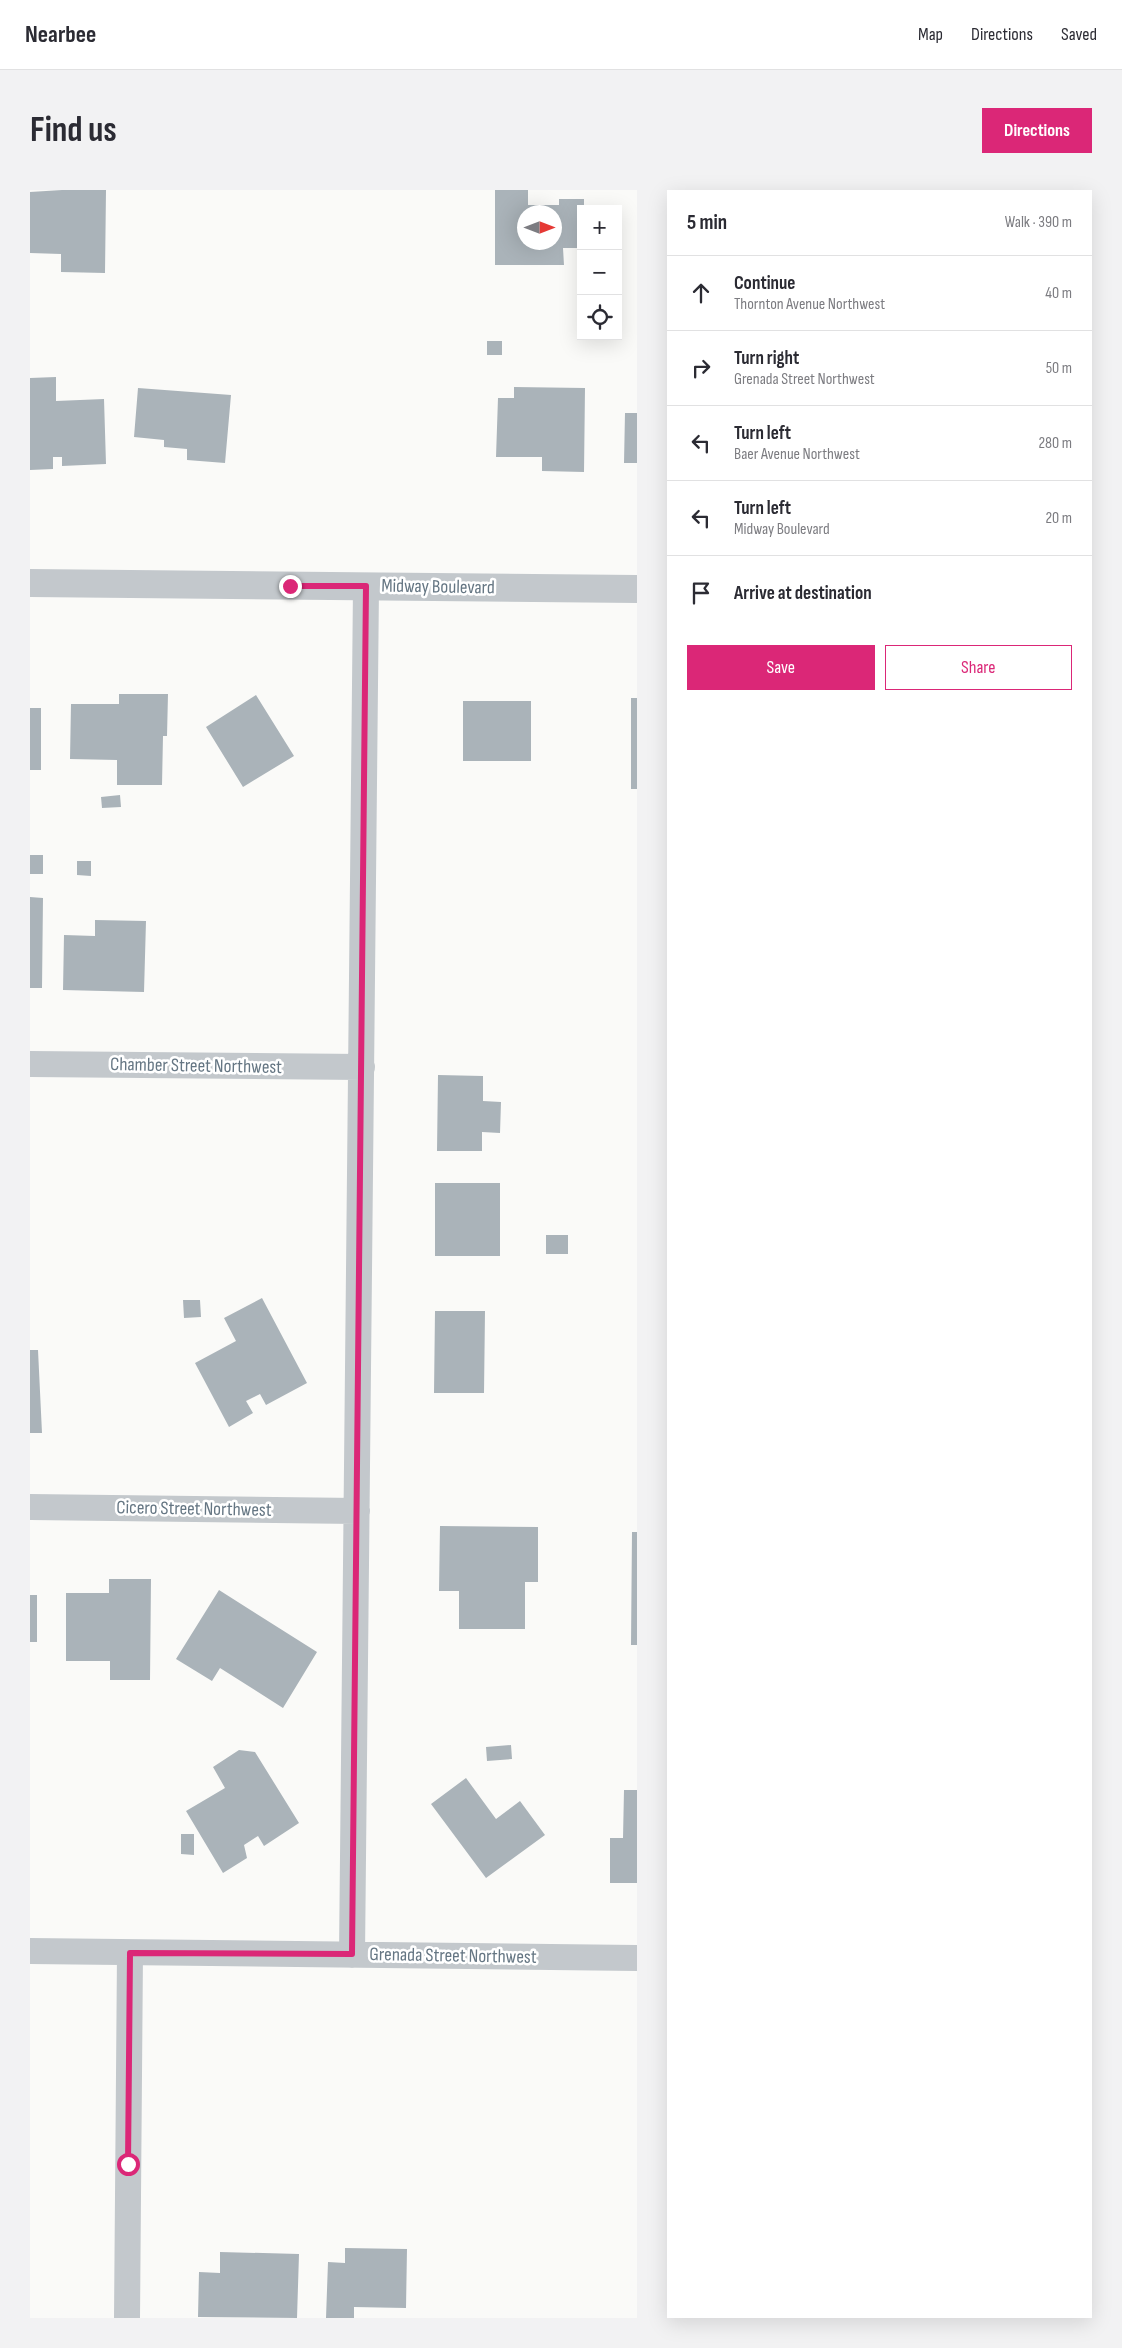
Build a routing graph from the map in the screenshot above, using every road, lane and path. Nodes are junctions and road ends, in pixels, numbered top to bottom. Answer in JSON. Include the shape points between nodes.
{"nodes":[{"id":1,"x":30,"y":583,"type":"edge"},
{"id":2,"x":366,"y":586,"type":"junction"},
{"id":3,"x":637,"y":589,"type":"edge"},
{"id":4,"x":30,"y":1064,"type":"edge"},
{"id":5,"x":362,"y":1067,"type":"junction"},
{"id":6,"x":30,"y":1508,"type":"edge"},
{"id":7,"x":357,"y":1511,"type":"junction"},
{"id":8,"x":30,"y":1952,"type":"edge"},
{"id":9,"x":130,"y":1953,"type":"junction"},
{"id":10,"x":352,"y":1954,"type":"junction"},
{"id":11,"x":637,"y":1958,"type":"edge"},
{"id":12,"x":127,"y":2318,"type":"edge"}],
"edges":[{"from":1,"to":2,"type":"street","name":"Midway Boulevard"},
{"from":2,"to":3,"type":"street","name":"Midway Boulevard"},
{"from":2,"to":5,"type":"street"},
{"from":4,"to":5,"type":"street","name":"Chamber Street Northwest"},
{"from":5,"to":7,"type":"street"},
{"from":6,"to":7,"type":"street","name":"Cicero Street Northwest"},
{"from":7,"to":10,"type":"street"},
{"from":8,"to":9,"type":"street","name":"Grenada Street Northwest"},
{"from":9,"to":10,"type":"street","name":"Grenada Street Northwest"},
{"from":9,"to":12,"type":"street"},
{"from":10,"to":11,"type":"street","name":"Grenada Street Northwest"}]}
